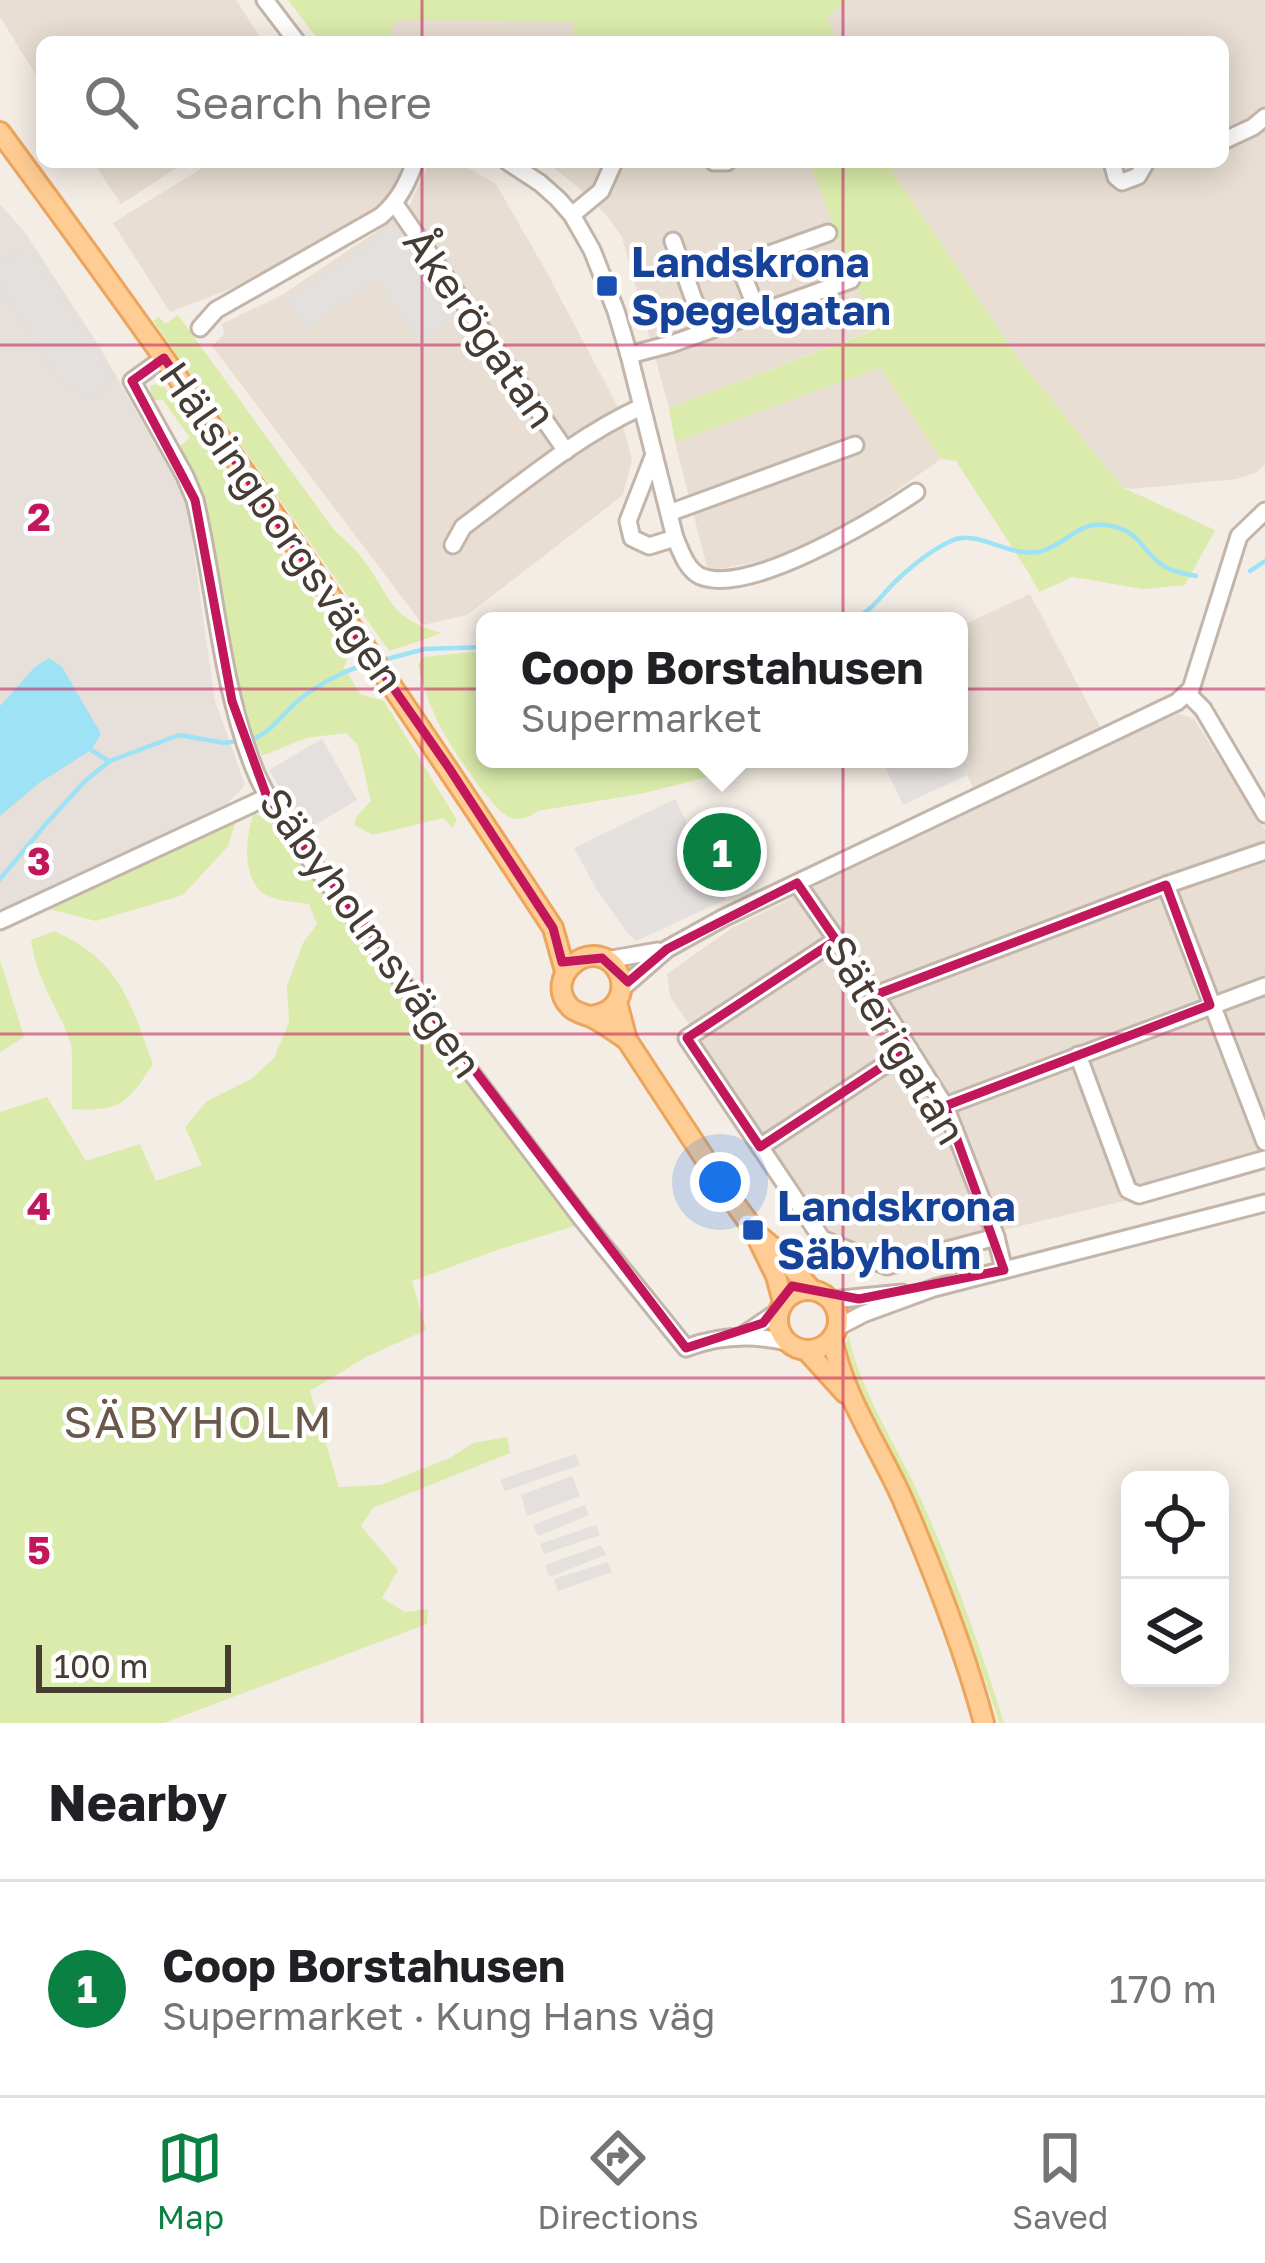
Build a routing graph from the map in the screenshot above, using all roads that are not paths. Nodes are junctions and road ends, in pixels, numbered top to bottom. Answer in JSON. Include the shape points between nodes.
{"nodes":[{"id":1,"x":265,"y":0,"type":"edge"},
{"id":2,"x":286,"y":36,"type":"edge"},
{"id":3,"x":1265,"y":117,"type":"edge"},
{"id":4,"x":0,"y":132,"type":"edge"},
{"id":5,"x":1229,"y":138,"type":"edge"},
{"id":6,"x":413,"y":168,"type":"edge"},
{"id":7,"x":517,"y":168,"type":"edge"},
{"id":8,"x":612,"y":168,"type":"edge"},
{"id":9,"x":1114,"y":168,"type":"edge"},
{"id":10,"x":1143,"y":168,"type":"edge"},
{"id":11,"x":394,"y":204,"type":"junction"},
{"id":12,"x":572,"y":215,"type":"junction"},
{"id":13,"x":828,"y":232,"type":"dead end"},
{"id":14,"x":673,"y":241,"type":"dead end"},
{"id":15,"x":851,"y":280,"type":"dead end"},
{"id":16,"x":758,"y":313,"type":"junction"},
{"id":17,"x":200,"y":328,"type":"dead end"},
{"id":18,"x":705,"y":332,"type":"junction"},
{"id":19,"x":629,"y":355,"type":"junction"},
{"id":20,"x":164,"y":358,"type":"junction"},
{"id":21,"x":641,"y":407,"type":"junction"},
{"id":22,"x":855,"y":445,"type":"dead end"},
{"id":23,"x":566,"y":451,"type":"junction"},
{"id":24,"x":653,"y":457,"type":"junction"},
{"id":25,"x":916,"y":492,"type":"dead end"},
{"id":26,"x":1265,"y":511,"type":"edge"},
{"id":27,"x":669,"y":514,"type":"junction"},
{"id":28,"x":675,"y":538,"type":"junction"},
{"id":29,"x":454,"y":544,"type":"dead end"},
{"id":30,"x":1187,"y":693,"type":"junction"},
{"id":31,"x":268,"y":797,"type":"junction"},
{"id":32,"x":1265,"y":814,"type":"edge"},
{"id":33,"x":1265,"y":851,"type":"edge"},
{"id":34,"x":796,"y":883,"type":"junction"},
{"id":35,"x":1166,"y":885,"type":"junction"},
{"id":36,"x":0,"y":921,"type":"edge"},
{"id":37,"x":553,"y":928,"type":"junction"},
{"id":38,"x":836,"y":940,"type":"junction"},
{"id":39,"x":667,"y":949,"type":"junction"},
{"id":40,"x":597,"y":958,"type":"junction"},
{"id":41,"x":565,"y":971,"type":"junction"},
{"id":42,"x":1265,"y":986,"type":"edge"},
{"id":43,"x":619,"y":995,"type":"junction"},
{"id":44,"x":875,"y":995,"type":"junction"},
{"id":45,"x":1210,"y":1005,"type":"junction"},
{"id":46,"x":591,"y":1016,"type":"junction"},
{"id":47,"x":628,"y":1040,"type":"junction"},
{"id":48,"x":909,"y":1049,"type":"junction"},
{"id":49,"x":1078,"y":1055,"type":"junction"},
{"id":50,"x":945,"y":1106,"type":"junction"},
{"id":51,"x":1265,"y":1142,"type":"edge"},
{"id":52,"x":760,"y":1147,"type":"junction"},
{"id":53,"x":1265,"y":1159,"type":"edge"},
{"id":54,"x":1265,"y":1202,"type":"edge"},
{"id":55,"x":757,"y":1234,"type":"junction"},
{"id":56,"x":996,"y":1237,"type":"junction"},
{"id":57,"x":1004,"y":1270,"type":"junction"},
{"id":58,"x":934,"y":1288,"type":"junction"},
{"id":59,"x":811,"y":1289,"type":"junction"},
{"id":60,"x":832,"y":1300,"type":"junction"},
{"id":61,"x":781,"y":1307,"type":"junction"},
{"id":62,"x":835,"y":1333,"type":"junction"},
{"id":63,"x":743,"y":1335,"type":"junction"},
{"id":64,"x":797,"y":1346,"type":"junction"},
{"id":65,"x":855,"y":1406,"type":"junction"},
{"id":66,"x":984,"y":1723,"type":"edge"}],
"edges":[{"from":1,"to":2,"type":"street"},
{"from":3,"to":5,"type":"street"},
{"from":4,"to":20,"type":"main road","name":"Hälsingborgsvägen"},
{"from":6,"to":11,"type":"street"},
{"from":7,"to":12,"type":"street"},
{"from":8,"to":12,"type":"street","via":[[602,191]]},
{"from":9,"to":10,"type":"street","via":[[1122,182]]},
{"from":11,"to":17,"type":"street","via":[[216,310]]},
{"from":11,"to":23,"type":"street","name":"Åkerögatan"},
{"from":12,"to":19,"type":"street"},
{"from":13,"to":16,"type":"street","via":[[750,262],[743,275]]},
{"from":14,"to":18,"type":"street"},
{"from":15,"to":16,"type":"street"},
{"from":16,"to":18,"type":"street"},
{"from":18,"to":19,"type":"street"},
{"from":19,"to":21,"type":"street"},
{"from":20,"to":31,"type":"street","name":"Säbyholmsvägen","via":[[132,381],[195,500],[232,701]]},
{"from":20,"to":37,"type":"main road","name":"Hälsingborgsvägen"},
{"from":21,"to":23,"type":"street"},
{"from":21,"to":24,"type":"street"},
{"from":22,"to":27,"type":"street"},
{"from":23,"to":29,"type":"street","via":[[463,527]]},
{"from":24,"to":27,"type":"street"},
{"from":24,"to":28,"type":"street","via":[[628,527],[644,545]]},
{"from":25,"to":28,"type":"street","via":[[815,551],[732,578],[694,573]]},
{"from":26,"to":30,"type":"street","via":[[1239,536]]},
{"from":27,"to":28,"type":"street"},
{"from":30,"to":32,"type":"street"},
{"from":30,"to":34,"type":"street"},
{"from":31,"to":36,"type":"street"},
{"from":31,"to":63,"type":"street","name":"Säbyholmsvägen","via":[[686,1348]]},
{"from":33,"to":35,"type":"street"},
{"from":34,"to":38,"type":"street","name":"Säterigatan"},
{"from":34,"to":39,"type":"street"},
{"from":35,"to":44,"type":"street"},
{"from":35,"to":45,"type":"street"},
{"from":37,"to":40,"type":"main road","name":"Hälsingborgsvägen"},
{"from":37,"to":41,"type":"main road","name":"Hälsingborgsvägen"},
{"from":38,"to":44,"type":"street","name":"Säterigatan"},
{"from":38,"to":52,"type":"street","via":[[687,1038]]},
{"from":39,"to":40,"type":"street"},
{"from":39,"to":43,"type":"street"},
{"from":40,"to":41,"type":"main road"},
{"from":40,"to":43,"type":"main road","via":[[618,972]]},
{"from":41,"to":46,"type":"main road","via":[[565,1001]]},
{"from":42,"to":45,"type":"street"},
{"from":43,"to":46,"type":"main road"},
{"from":43,"to":47,"type":"main road"},
{"from":44,"to":48,"type":"street","name":"Säterigatan"},
{"from":45,"to":49,"type":"street"},
{"from":45,"to":51,"type":"street"},
{"from":46,"to":47,"type":"main road"},
{"from":47,"to":55,"type":"main road"},
{"from":48,"to":50,"type":"street","name":"Säterigatan"},
{"from":48,"to":52,"type":"street"},
{"from":49,"to":50,"type":"street"},
{"from":49,"to":53,"type":"street","via":[[1128,1190],[1139,1195]]},
{"from":50,"to":56,"type":"street","name":"Säterigatan"},
{"from":52,"to":56,"type":"street","via":[[815,1232],[874,1262],[887,1266]]},
{"from":54,"to":57,"type":"street"},
{"from":55,"to":59,"type":"main road"},
{"from":55,"to":61,"type":"main road"},
{"from":56,"to":57,"type":"street","name":"Säterigatan"},
{"from":57,"to":58,"type":"street"},
{"from":58,"to":60,"type":"street"},
{"from":58,"to":62,"type":"street","via":[[863,1313]]},
{"from":59,"to":60,"type":"main road"},
{"from":59,"to":61,"type":"main road"},
{"from":60,"to":62,"type":"main road"},
{"from":61,"to":63,"type":"street","name":"Säbyholmsvägen"},
{"from":61,"to":64,"type":"main road","via":[[780,1331]]},
{"from":62,"to":64,"type":"main road","via":[[821,1348]]},
{"from":62,"to":65,"type":"main road"},
{"from":63,"to":64,"type":"street","name":"Säbyholmsvägen"},
{"from":64,"to":65,"type":"main road"},
{"from":65,"to":66,"type":"main road","via":[[932,1573]]}]}
